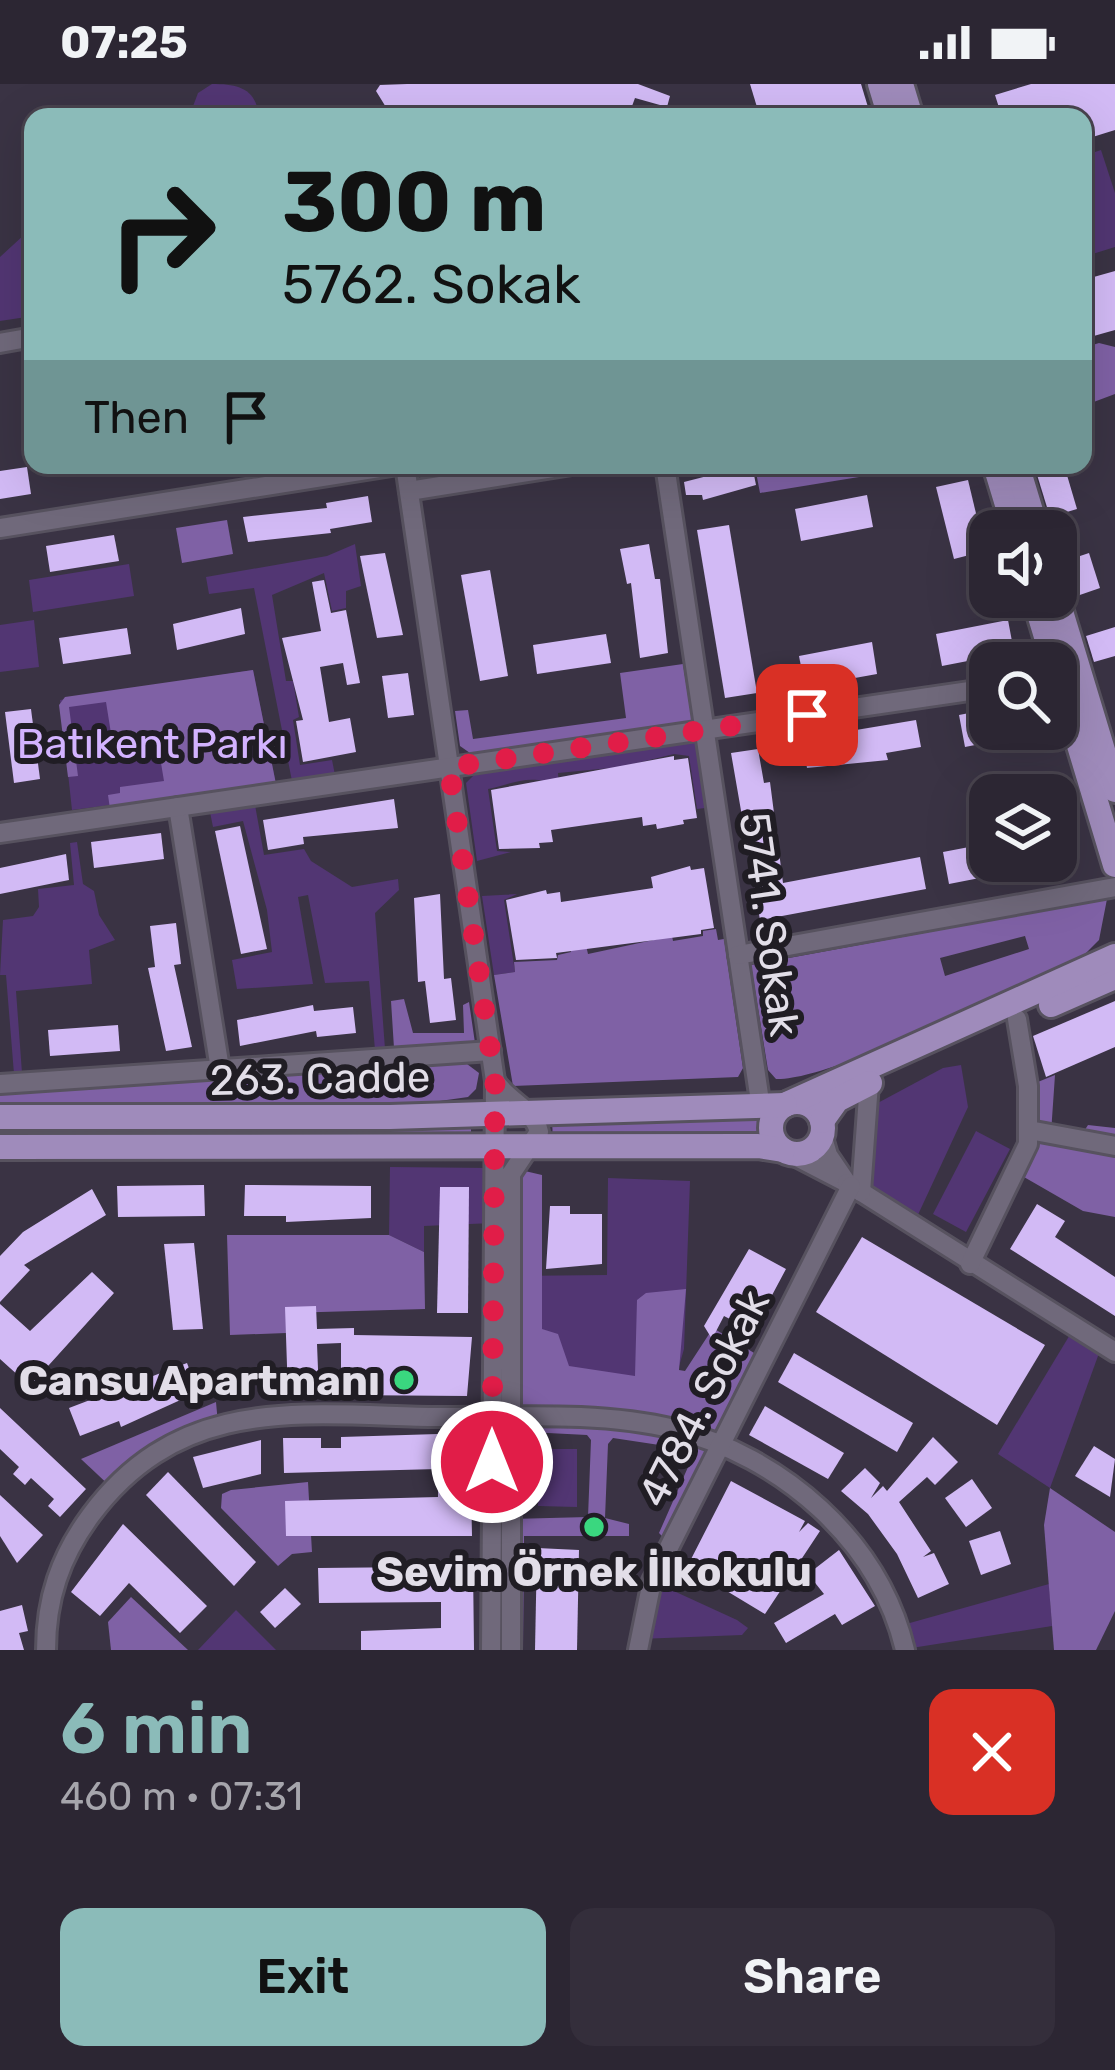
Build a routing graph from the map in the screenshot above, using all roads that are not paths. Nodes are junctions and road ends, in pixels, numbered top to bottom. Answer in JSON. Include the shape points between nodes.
{"nodes":[{"id":1,"x":345,"y":474,"type":"edge"},
{"id":2,"x":404,"y":474,"type":"edge"},
{"id":3,"x":516,"y":474,"type":"edge"},
{"id":4,"x":666,"y":474,"type":"edge"},
{"id":5,"x":998,"y":474,"type":"edge"},
{"id":6,"x":1020,"y":474,"type":"edge"},
{"id":7,"x":409,"y":491,"type":"junction"},
{"id":8,"x":1009,"y":510,"type":"edge"},
{"id":9,"x":1030,"y":510,"type":"edge"},
{"id":10,"x":0,"y":528,"type":"edge"},
{"id":11,"x":969,"y":691,"type":"edge"},
{"id":12,"x":1077,"y":706,"type":"edge"},
{"id":13,"x":1077,"y":729,"type":"edge"},
{"id":14,"x":704,"y":730,"type":"junction"},
{"id":15,"x":449,"y":767,"type":"junction"},
{"id":16,"x":1115,"y":790,"type":"edge"},
{"id":17,"x":178,"y":807,"type":"junction"},
{"id":18,"x":0,"y":833,"type":"edge"},
{"id":19,"x":1115,"y":865,"type":"edge"},
{"id":20,"x":1115,"y":887,"type":"edge"},
{"id":21,"x":738,"y":955,"type":"junction"},
{"id":22,"x":1115,"y":956,"type":"edge"},
{"id":23,"x":1115,"y":977,"type":"edge"},
{"id":24,"x":1017,"y":1019,"type":"junction"},
{"id":25,"x":491,"y":1051,"type":"junction"},
{"id":26,"x":220,"y":1069,"type":"junction"},
{"id":27,"x":495,"y":1081,"type":"junction"},
{"id":28,"x":869,"y":1083,"type":"junction"},
{"id":29,"x":0,"y":1084,"type":"edge"},
{"id":30,"x":778,"y":1105,"type":"junction"},
{"id":31,"x":530,"y":1114,"type":"junction"},
{"id":32,"x":494,"y":1115,"type":"junction"},
{"id":33,"x":0,"y":1117,"type":"edge"},
{"id":34,"x":822,"y":1128,"type":"junction"},
{"id":35,"x":1029,"y":1130,"type":"junction"},
{"id":36,"x":1115,"y":1146,"type":"edge"},
{"id":37,"x":0,"y":1147,"type":"edge"},
{"id":38,"x":491,"y":1147,"type":"junction"},
{"id":39,"x":531,"y":1147,"type":"junction"},
{"id":40,"x":787,"y":1152,"type":"junction"},
{"id":41,"x":853,"y":1187,"type":"junction"},
{"id":42,"x":970,"y":1264,"type":"junction"},
{"id":43,"x":1115,"y":1352,"type":"edge"},
{"id":44,"x":501,"y":1417,"type":"junction"},
{"id":45,"x":719,"y":1447,"type":"junction"},
{"id":46,"x":46,"y":1650,"type":"edge"},
{"id":47,"x":491,"y":1650,"type":"edge"},
{"id":48,"x":511,"y":1650,"type":"edge"},
{"id":49,"x":638,"y":1650,"type":"edge"},
{"id":50,"x":905,"y":1650,"type":"edge"}],
"edges":[{"from":1,"to":10,"type":"street"},
{"from":2,"to":7,"type":"street"},
{"from":3,"to":7,"type":"street"},
{"from":4,"to":14,"type":"street","name":"5741. Sokak"},
{"from":5,"to":8,"type":"main road"},
{"from":6,"to":9,"type":"main road"},
{"from":7,"to":15,"type":"street"},
{"from":11,"to":14,"type":"street"},
{"from":12,"to":16,"type":"main road"},
{"from":13,"to":19,"type":"main road"},
{"from":14,"to":15,"type":"street"},
{"from":14,"to":21,"type":"street","name":"5741. Sokak"},
{"from":15,"to":17,"type":"street"},
{"from":15,"to":25,"type":"street"},
{"from":17,"to":18,"type":"street"},
{"from":17,"to":26,"type":"street"},
{"from":20,"to":21,"type":"street"},
{"from":21,"to":30,"type":"street","name":"5741. Sokak"},
{"from":22,"to":30,"type":"main road","name":"263. Cadde"},
{"from":23,"to":24,"type":"main road"},
{"from":24,"to":28,"type":"main road"},
{"from":24,"to":35,"type":"street"},
{"from":25,"to":26,"type":"street"},
{"from":25,"to":27,"type":"street"},
{"from":26,"to":29,"type":"street"},
{"from":27,"to":31,"type":"street"},
{"from":27,"to":32,"type":"street"},
{"from":28,"to":34,"type":"main road","via":[[837,1100]]},
{"from":28,"to":41,"type":"street"},
{"from":30,"to":31,"type":"main road","name":"263. Cadde"},
{"from":30,"to":34,"type":"main road","via":[[813,1108]]},
{"from":30,"to":40,"type":"main road","via":[[770,1127]]},
{"from":31,"to":32,"type":"main road","name":"263. Cadde"},
{"from":31,"to":39,"type":"street","via":[[539,1132]]},
{"from":32,"to":33,"type":"main road","name":"263. Cadde"},
{"from":32,"to":38,"type":"street"},
{"from":34,"to":40,"type":"main road","via":[[809,1151]]},
{"from":34,"to":41,"type":"street","via":[[828,1155]]},
{"from":35,"to":36,"type":"street"},
{"from":35,"to":42,"type":"street","via":[[1022,1162]]},
{"from":37,"to":38,"type":"main road","name":"263. Cadde"},
{"from":38,"to":39,"type":"main road","name":"263. Cadde"},
{"from":38,"to":44,"type":"street"},
{"from":39,"to":40,"type":"main road","name":"263. Cadde"},
{"from":39,"to":44,"type":"street","via":[[511,1171]]},
{"from":40,"to":41,"type":"street"},
{"from":41,"to":42,"type":"street"},
{"from":41,"to":45,"type":"street","name":"4784. Sokak"},
{"from":42,"to":43,"type":"street"},
{"from":44,"to":45,"type":"street","via":[[642,1424]]},
{"from":44,"to":46,"type":"street","via":[[257,1416],[173,1441],[124,1478],[77,1536],[50,1595]]},
{"from":44,"to":47,"type":"street"},
{"from":44,"to":48,"type":"street"},
{"from":45,"to":49,"type":"street","name":"4784. Sokak","via":[[652,1581]]},
{"from":45,"to":50,"type":"street","via":[[809,1499],[854,1540],[892,1606]]}]}
